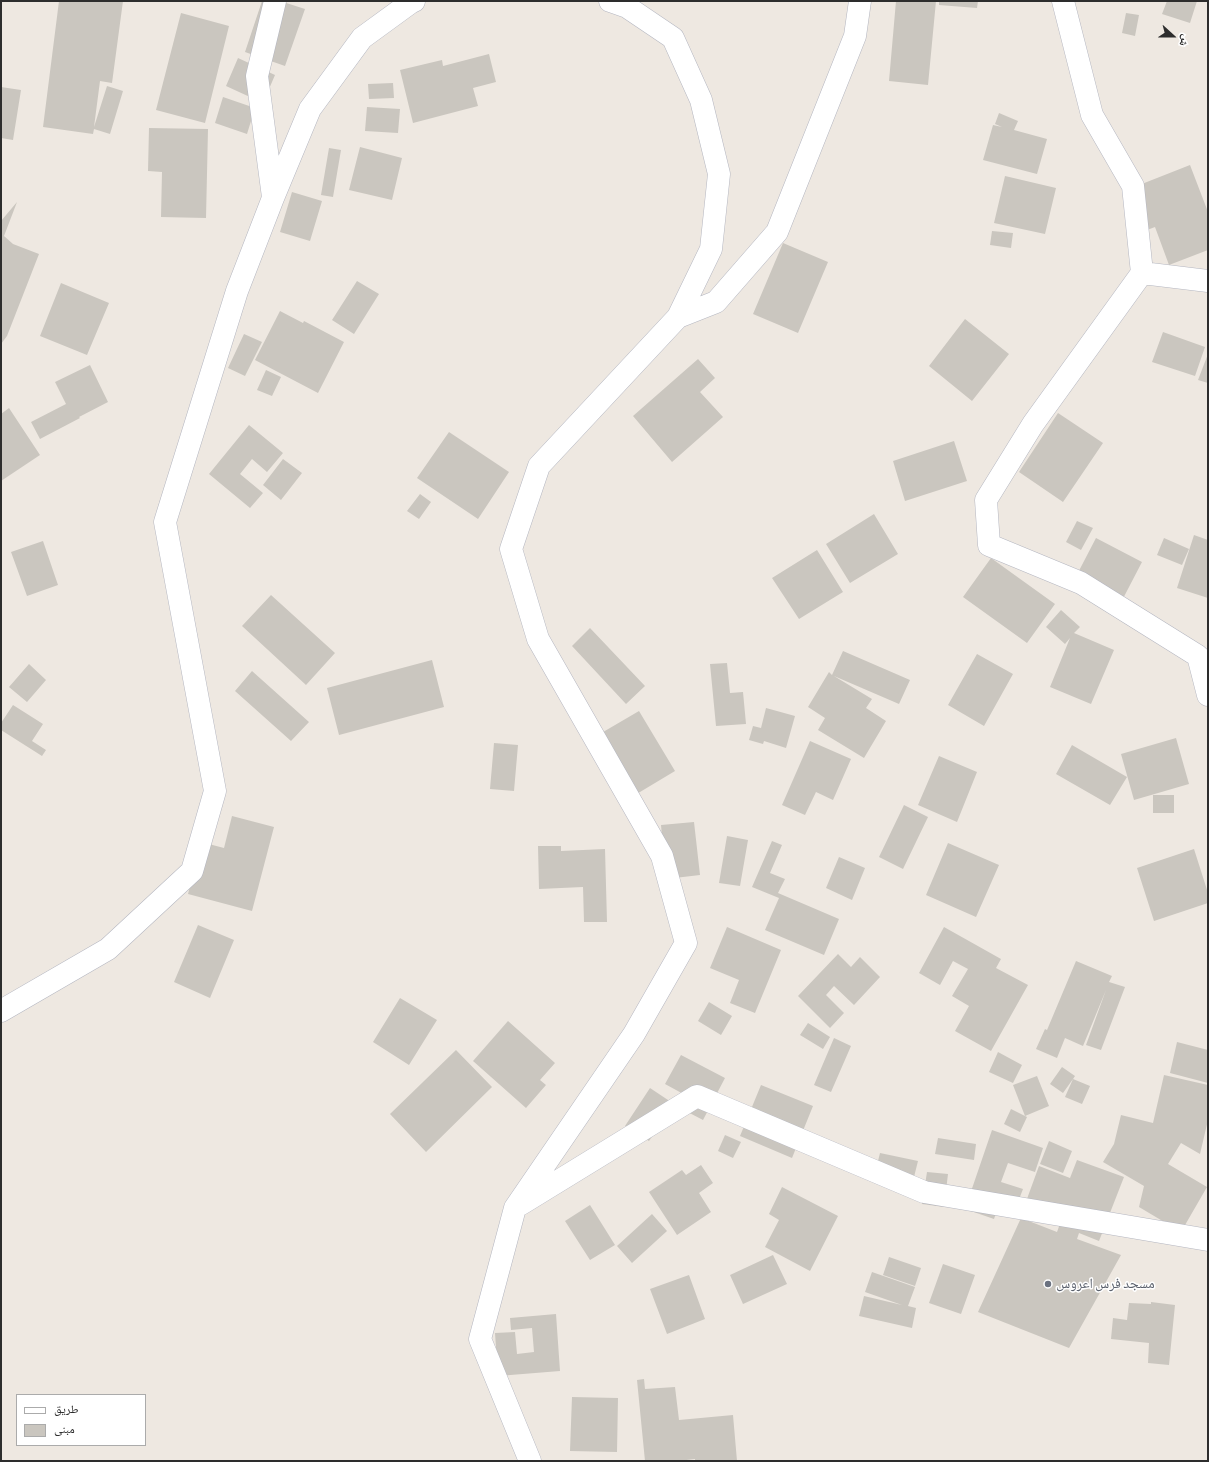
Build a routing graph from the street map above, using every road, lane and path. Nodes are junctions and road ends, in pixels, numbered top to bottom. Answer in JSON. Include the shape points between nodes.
{"nodes":[{"id":1,"x":275,"y":1,"type":"edge"},
{"id":2,"x":414,"y":1,"type":"edge"},
{"id":3,"x":610,"y":1,"type":"edge"},
{"id":4,"x":860,"y":1,"type":"edge"},
{"id":5,"x":1063,"y":1,"type":"edge"},
{"id":6,"x":273,"y":198,"type":"junction"},
{"id":7,"x":1142,"y":273,"type":"junction"},
{"id":8,"x":1208,"y":281,"type":"edge"},
{"id":9,"x":678,"y":317,"type":"junction"},
{"id":10,"x":1208,"y":694,"type":"edge"},
{"id":11,"x":1,"y":1011,"type":"edge"},
{"id":12,"x":514,"y":1208,"type":"junction"},
{"id":13,"x":1208,"y":1240,"type":"edge"},
{"id":14,"x":530,"y":1461,"type":"edge"}],
"edges":[{"from":1,"to":6,"type":"street","via":[[257,76]]},
{"from":2,"to":6,"type":"street","via":[[362,38],[310,109]]},
{"from":3,"to":9,"type":"street","via":[[628,7],[673,38],[701,100],[719,174],[711,249]]},
{"from":4,"to":9,"type":"street","via":[[855,36],[777,232],[716,302]]},
{"from":5,"to":7,"type":"street","via":[[1092,115],[1133,186]]},
{"from":6,"to":11,"type":"street","via":[[237,291],[165,522],[216,790],[192,871],[108,949]]},
{"from":7,"to":8,"type":"street"},
{"from":7,"to":10,"type":"street","via":[[1033,424],[986,500],[989,545],[1081,583],[1198,656]]},
{"from":9,"to":12,"type":"street","via":[[539,466],[512,550],[538,639],[662,856],[686,943],[634,1034]]},
{"from":12,"to":13,"type":"street","via":[[697,1096],[924,1192]]},
{"from":12,"to":14,"type":"street","via":[[480,1339]]}]}
